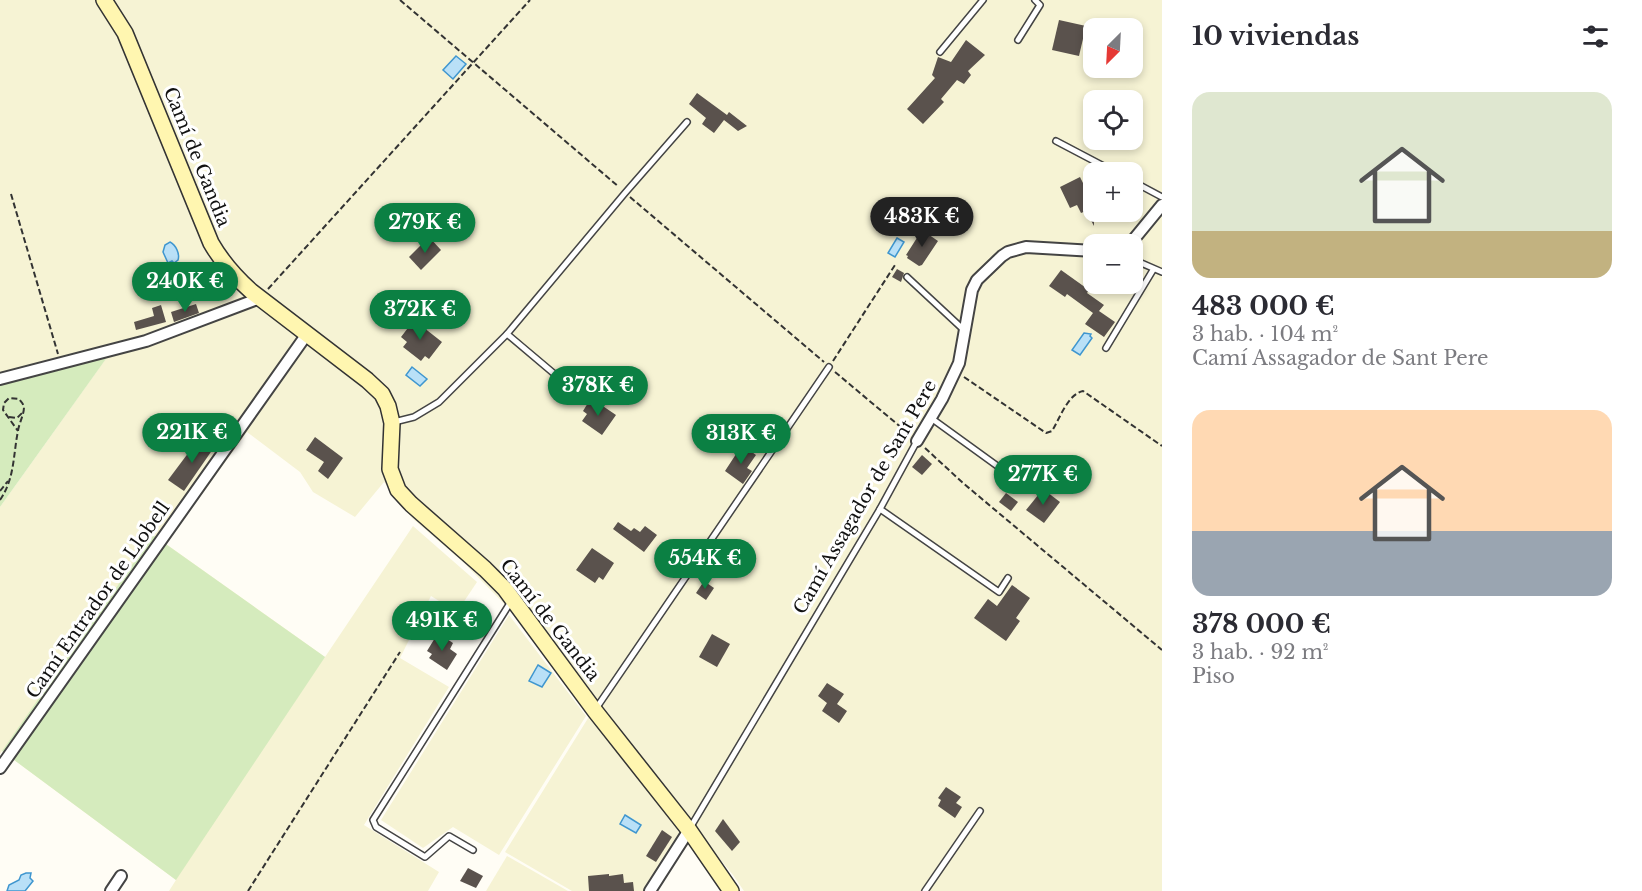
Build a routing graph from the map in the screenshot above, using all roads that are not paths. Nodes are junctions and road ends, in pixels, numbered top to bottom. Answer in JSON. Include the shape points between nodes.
{"nodes":[{"id":1,"x":104,"y":0,"type":"edge"},
{"id":2,"x":983,"y":0,"type":"edge"},
{"id":3,"x":1035,"y":0,"type":"edge"},
{"id":4,"x":1018,"y":40,"type":"dead end"},
{"id":5,"x":940,"y":52,"type":"dead end"},
{"id":6,"x":687,"y":122,"type":"dead end"},
{"id":7,"x":1056,"y":141,"type":"dead end"},
{"id":8,"x":1096,"y":162,"type":"edge"},
{"id":9,"x":1143,"y":188,"type":"edge"},
{"id":10,"x":1162,"y":197,"type":"edge"},
{"id":11,"x":1162,"y":205,"type":"edge"},
{"id":12,"x":1138,"y":234,"type":"edge"},
{"id":13,"x":1083,"y":250,"type":"edge"},
{"id":14,"x":1143,"y":265,"type":"edge"},
{"id":15,"x":1153,"y":270,"type":"junction"},
{"id":16,"x":1162,"y":272,"type":"edge"},
{"id":17,"x":907,"y":277,"type":"dead end"},
{"id":18,"x":260,"y":298,"type":"junction"},
{"id":19,"x":965,"y":331,"type":"junction"},
{"id":20,"x":308,"y":334,"type":"junction"},
{"id":21,"x":507,"y":334,"type":"junction"},
{"id":22,"x":1106,"y":348,"type":"dead end"},
{"id":23,"x":829,"y":367,"type":"road end"},
{"id":24,"x":0,"y":379,"type":"edge"},
{"id":25,"x":577,"y":393,"type":"dead end"},
{"id":26,"x":931,"y":418,"type":"junction"},
{"id":27,"x":392,"y":423,"type":"junction"},
{"id":28,"x":917,"y":441,"type":"joint"},
{"id":29,"x":1011,"y":483,"type":"dead end"},
{"id":30,"x":880,"y":509,"type":"junction"},
{"id":31,"x":1008,"y":578,"type":"dead end"},
{"id":32,"x":512,"y":599,"type":"junction"},
{"id":33,"x":595,"y":711,"type":"junction"},
{"id":34,"x":0,"y":768,"type":"edge"},
{"id":35,"x":980,"y":811,"type":"dead end"},
{"id":36,"x":689,"y":830,"type":"junction"},
{"id":37,"x":473,"y":850,"type":"dead end"},
{"id":38,"x":121,"y":876,"type":"dead end"},
{"id":39,"x":111,"y":891,"type":"edge"},
{"id":40,"x":650,"y":891,"type":"edge"},
{"id":41,"x":731,"y":891,"type":"edge"},
{"id":42,"x":925,"y":891,"type":"edge"}],
"edges":[{"from":1,"to":18,"type":"main road","name":"Camí de Gandia","via":[[124,33],[211,243],[228,269]]},
{"from":2,"to":5,"type":"lane"},
{"from":3,"to":4,"type":"lane","via":[[1040,5]]},
{"from":6,"to":21,"type":"lane"},
{"from":7,"to":8,"type":"lane"},
{"from":9,"to":10,"type":"lane"},
{"from":11,"to":12,"type":"street"},
{"from":13,"to":19,"type":"street","name":"Camí Assagador de Sant Pere","via":[[1026,247],[1008,252],[976,280]]},
{"from":14,"to":15,"type":"lane"},
{"from":15,"to":16,"type":"lane"},
{"from":15,"to":22,"type":"lane"},
{"from":17,"to":19,"type":"lane"},
{"from":18,"to":20,"type":"main road","name":"Camí de Gandia"},
{"from":18,"to":24,"type":"street","via":[[146,341]]},
{"from":19,"to":26,"type":"street","name":"Camí Assagador de Sant Pere","via":[[960,363]]},
{"from":20,"to":27,"type":"main road","name":"Camí de Gandia","via":[[377,388]]},
{"from":20,"to":34,"type":"street","name":"Camí Entrador de Llobell"},
{"from":21,"to":25,"type":"lane"},
{"from":21,"to":27,"type":"lane","via":[[439,402],[414,417]]},
{"from":23,"to":33,"type":"lane"},
{"from":26,"to":28,"type":"street","name":"Camí Assagador de Sant Pere"},
{"from":26,"to":29,"type":"lane","via":[[1007,473]]},
{"from":27,"to":32,"type":"main road","name":"Camí de Gandia","via":[[390,469],[398,490],[486,569]]},
{"from":28,"to":30,"type":"lane","name":"Camí Assagador de Sant Pere"},
{"from":30,"to":31,"type":"lane","via":[[999,592]]},
{"from":30,"to":36,"type":"lane","name":"Camí Assagador de Sant Pere"},
{"from":32,"to":33,"type":"main road","name":"Camí de Gandia"},
{"from":32,"to":37,"type":"lane","via":[[373,820],[376,827],[425,857],[449,836]]},
{"from":33,"to":36,"type":"main road","name":"Camí de Gandia"},
{"from":35,"to":42,"type":"lane"},
{"from":36,"to":40,"type":"street"},
{"from":36,"to":41,"type":"main road","name":"Camí de Gandia"},
{"from":38,"to":39,"type":"street"}]}
